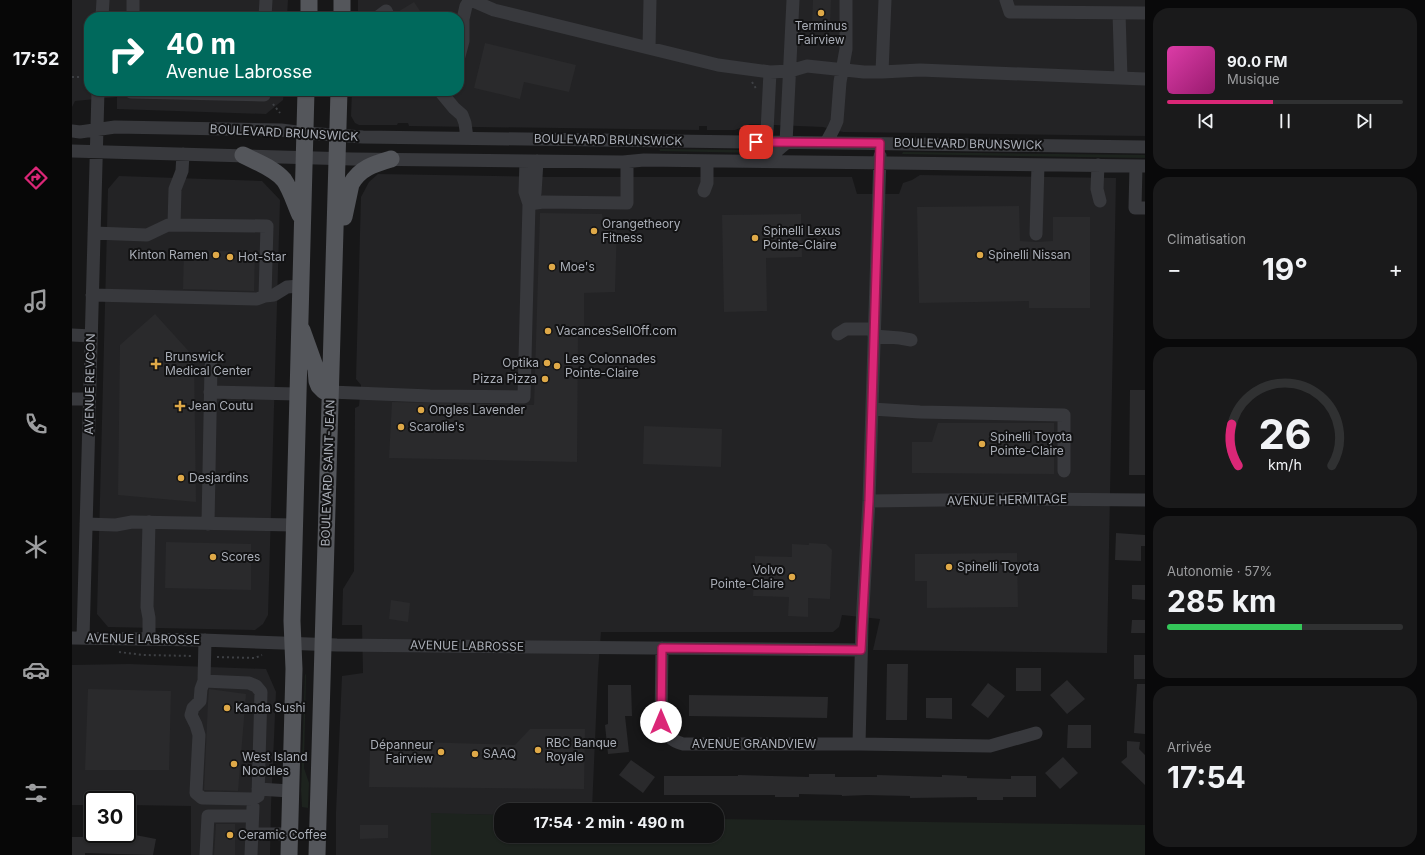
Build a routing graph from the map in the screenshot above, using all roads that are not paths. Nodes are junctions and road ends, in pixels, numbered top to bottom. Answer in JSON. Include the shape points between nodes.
{"nodes":[{"id":1,"x":103,"y":0,"type":"edge"},
{"id":2,"x":133,"y":0,"type":"edge"},
{"id":3,"x":266,"y":0,"type":"edge"},
{"id":4,"x":310,"y":0,"type":"edge"},
{"id":5,"x":342,"y":0,"type":"edge"},
{"id":6,"x":470,"y":0,"type":"edge"},
{"id":7,"x":650,"y":0,"type":"edge"},
{"id":8,"x":793,"y":0,"type":"edge"},
{"id":9,"x":846,"y":0,"type":"edge"},
{"id":10,"x":885,"y":0,"type":"edge"},
{"id":11,"x":1006,"y":0,"type":"edge"},
{"id":12,"x":102,"y":12,"type":"edge"},
{"id":13,"x":133,"y":12,"type":"edge"},
{"id":14,"x":265,"y":12,"type":"edge"},
{"id":15,"x":309,"y":12,"type":"edge"},
{"id":16,"x":342,"y":12,"type":"edge"},
{"id":17,"x":1120,"y":12,"type":"junction"},
{"id":18,"x":1145,"y":13,"type":"edge"},
{"id":19,"x":464,"y":15,"type":"edge"},
{"id":20,"x":649,"y":48,"type":"junction"},
{"id":21,"x":842,"y":69,"type":"junction"},
{"id":22,"x":790,"y":71,"type":"junction"},
{"id":23,"x":770,"y":72,"type":"junction"},
{"id":24,"x":882,"y":72,"type":"junction"},
{"id":25,"x":1120,"y":78,"type":"junction"},
{"id":26,"x":1145,"y":79,"type":"edge"},
{"id":27,"x":98,"y":96,"type":"edge"},
{"id":28,"x":306,"y":96,"type":"edge"},
{"id":29,"x":339,"y":96,"type":"edge"},
{"id":30,"x":444,"y":96,"type":"edge"},
{"id":31,"x":97,"y":129,"type":"junction"},
{"id":32,"x":72,"y":131,"type":"edge"},
{"id":33,"x":305,"y":133,"type":"junction"},
{"id":34,"x":338,"y":136,"type":"junction"},
{"id":35,"x":467,"y":138,"type":"junction"},
{"id":36,"x":766,"y":142,"type":"junction"},
{"id":37,"x":786,"y":143,"type":"junction"},
{"id":38,"x":826,"y":143,"type":"junction"},
{"id":39,"x":880,"y":143,"type":"junction"},
{"id":40,"x":1145,"y":147,"type":"edge"},
{"id":41,"x":72,"y":151,"type":"edge"},
{"id":42,"x":97,"y":152,"type":"junction"},
{"id":43,"x":183,"y":154,"type":"junction"},
{"id":44,"x":243,"y":156,"type":"junction"},
{"id":45,"x":304,"y":157,"type":"junction"},
{"id":46,"x":337,"y":158,"type":"junction"},
{"id":47,"x":390,"y":159,"type":"junction"},
{"id":48,"x":532,"y":161,"type":"junction"},
{"id":49,"x":707,"y":161,"type":"junction"},
{"id":50,"x":765,"y":161,"type":"junction"},
{"id":51,"x":627,"y":162,"type":"junction"},
{"id":52,"x":879,"y":163,"type":"junction"},
{"id":53,"x":1038,"y":165,"type":"junction"},
{"id":54,"x":1098,"y":165,"type":"junction"},
{"id":55,"x":1141,"y":166,"type":"edge"},
{"id":56,"x":704,"y":191,"type":"dead end"},
{"id":57,"x":1100,"y":201,"type":"dead end"},
{"id":58,"x":529,"y":204,"type":"junction"},
{"id":59,"x":1145,"y":208,"type":"edge"},
{"id":60,"x":302,"y":219,"type":"junction"},
{"id":61,"x":174,"y":225,"type":"junction"},
{"id":62,"x":94,"y":233,"type":"junction"},
{"id":63,"x":1036,"y":234,"type":"dead end"},
{"id":64,"x":335,"y":262,"type":"junction"},
{"id":65,"x":300,"y":286,"type":"junction"},
{"id":66,"x":92,"y":295,"type":"junction"},
{"id":67,"x":265,"y":296,"type":"junction"},
{"id":68,"x":299,"y":322,"type":"junction"},
{"id":69,"x":874,"y":333,"type":"junction"},
{"id":70,"x":838,"y":334,"type":"dead end"},
{"id":71,"x":72,"y":335,"type":"edge"},
{"id":72,"x":91,"y":336,"type":"junction"},
{"id":73,"x":911,"y":340,"type":"dead end"},
{"id":74,"x":211,"y":366,"type":"dead end"},
{"id":75,"x":210,"y":392,"type":"junction"},
{"id":76,"x":330,"y":392,"type":"junction"},
{"id":77,"x":297,"y":394,"type":"junction"},
{"id":78,"x":72,"y":399,"type":"edge"},
{"id":79,"x":89,"y":399,"type":"junction"},
{"id":80,"x":872,"y":409,"type":"junction"},
{"id":81,"x":1064,"y":471,"type":"dead end"},
{"id":82,"x":1145,"y":500,"type":"edge"},
{"id":83,"x":869,"y":501,"type":"junction"},
{"id":84,"x":149,"y":522,"type":"junction"},
{"id":85,"x":86,"y":524,"type":"junction"},
{"id":86,"x":208,"y":524,"type":"junction"},
{"id":87,"x":294,"y":525,"type":"junction"},
{"id":88,"x":78,"y":638,"type":"edge"},
{"id":89,"x":149,"y":639,"type":"junction"},
{"id":90,"x":205,"y":640,"type":"junction"},
{"id":91,"x":293,"y":644,"type":"junction"},
{"id":92,"x":323,"y":645,"type":"junction"},
{"id":93,"x":662,"y":648,"type":"junction"},
{"id":94,"x":861,"y":650,"type":"junction"},
{"id":95,"x":204,"y":681,"type":"junction"},
{"id":96,"x":1036,"y":733,"type":"dead end"},
{"id":97,"x":859,"y":744,"type":"junction"},
{"id":98,"x":290,"y":791,"type":"junction"},
{"id":99,"x":255,"y":794,"type":"junction"},
{"id":100,"x":252,"y":816,"type":"junction"},
{"id":101,"x":252,"y":834,"type":"junction"},
{"id":102,"x":289,"y":834,"type":"junction"},
{"id":103,"x":206,"y":855,"type":"edge"},
{"id":104,"x":251,"y":855,"type":"edge"},
{"id":105,"x":289,"y":855,"type":"edge"},
{"id":106,"x":317,"y":855,"type":"edge"}],
"edges":[{"from":1,"to":12,"type":"street"},
{"from":2,"to":13,"type":"street"},
{"from":3,"to":14,"type":"street"},
{"from":4,"to":15,"type":"main road"},
{"from":5,"to":16,"type":"main road"},
{"from":6,"to":19,"type":"street"},
{"from":6,"to":20,"type":"street","via":[[494,10]]},
{"from":7,"to":20,"type":"street"},
{"from":8,"to":22,"type":"street"},
{"from":9,"to":21,"type":"street","via":[[846,49]]},
{"from":10,"to":24,"type":"street"},
{"from":11,"to":17,"type":"street","via":[[1010,12]]},
{"from":17,"to":18,"type":"street"},
{"from":17,"to":25,"type":"street"},
{"from":20,"to":23,"type":"street","via":[[718,65]]},
{"from":21,"to":22,"type":"street","via":[[807,66]]},
{"from":21,"to":24,"type":"street"},
{"from":21,"to":38,"type":"street","via":[[836,121]]},
{"from":22,"to":23,"type":"street"},
{"from":22,"to":37,"type":"street"},
{"from":23,"to":36,"type":"street"},
{"from":24,"to":25,"type":"street","via":[[920,70]]},
{"from":25,"to":26,"type":"street"},
{"from":27,"to":31,"type":"street","name":"AVENUE REVCON"},
{"from":28,"to":33,"type":"main road"},
{"from":29,"to":34,"type":"main road","name":"BOULEVARD SAINT-JEAN"},
{"from":30,"to":35,"type":"street","via":[[462,115]]},
{"from":31,"to":32,"type":"street","name":"BOULEVARD BRUNSWICK"},
{"from":31,"to":33,"type":"street","name":"BOULEVARD BRUNSWICK","via":[[114,127],[281,130]]},
{"from":31,"to":42,"type":"street","name":"AVENUE REVCON"},
{"from":33,"to":34,"type":"street","name":"BOULEVARD BRUNSWICK"},
{"from":33,"to":45,"type":"main road"},
{"from":34,"to":35,"type":"street","name":"BOULEVARD BRUNSWICK"},
{"from":34,"to":46,"type":"main road","name":"BOULEVARD SAINT-JEAN"},
{"from":35,"to":36,"type":"street","name":"BOULEVARD BRUNSWICK"},
{"from":36,"to":37,"type":"street","name":"BOULEVARD BRUNSWICK"},
{"from":36,"to":50,"type":"street"},
{"from":37,"to":38,"type":"street","name":"BOULEVARD BRUNSWICK"},
{"from":37,"to":50,"type":"street"},
{"from":38,"to":39,"type":"street","name":"BOULEVARD BRUNSWICK"},
{"from":39,"to":40,"type":"street","name":"BOULEVARD BRUNSWICK"},
{"from":39,"to":52,"type":"street"},
{"from":41,"to":42,"type":"street","name":"BOULEVARD BRUNSWICK"},
{"from":42,"to":43,"type":"street","name":"BOULEVARD BRUNSWICK"},
{"from":42,"to":62,"type":"street","name":"AVENUE REVCON"},
{"from":43,"to":44,"type":"street","name":"BOULEVARD BRUNSWICK"},
{"from":43,"to":61,"type":"street","via":[[182,172],[175,189]]},
{"from":44,"to":45,"type":"street","name":"BOULEVARD BRUNSWICK"},
{"from":44,"to":60,"type":"main road","via":[[279,175],[286,184]]},
{"from":45,"to":46,"type":"street","name":"BOULEVARD BRUNSWICK"},
{"from":45,"to":60,"type":"main road"},
{"from":46,"to":47,"type":"street","name":"BOULEVARD BRUNSWICK"},
{"from":46,"to":64,"type":"main road","name":"BOULEVARD SAINT-JEAN"},
{"from":47,"to":48,"type":"street","name":"BOULEVARD BRUNSWICK"},
{"from":47,"to":64,"type":"main road","via":[[363,169],[351,184]]},
{"from":48,"to":51,"type":"street","name":"BOULEVARD BRUNSWICK"},
{"from":48,"to":58,"type":"street","via":[[525,192]]},
{"from":49,"to":50,"type":"street","name":"BOULEVARD BRUNSWICK"},
{"from":49,"to":51,"type":"street","name":"BOULEVARD BRUNSWICK"},
{"from":49,"to":56,"type":"street","via":[[707,183]]},
{"from":50,"to":52,"type":"street","name":"BOULEVARD BRUNSWICK"},
{"from":51,"to":58,"type":"street","via":[[626,203]]},
{"from":52,"to":53,"type":"street","name":"BOULEVARD BRUNSWICK"},
{"from":52,"to":69,"type":"street"},
{"from":53,"to":54,"type":"street","name":"BOULEVARD BRUNSWICK"},
{"from":53,"to":63,"type":"street"},
{"from":54,"to":55,"type":"street","name":"BOULEVARD BRUNSWICK"},
{"from":54,"to":57,"type":"street","via":[[1097,189]]},
{"from":55,"to":59,"type":"street","via":[[1135,208]]},
{"from":58,"to":76,"type":"street","via":[[524,397]]},
{"from":60,"to":65,"type":"main road"},
{"from":61,"to":62,"type":"street","via":[[168,225],[147,235]]},
{"from":61,"to":67,"type":"street","via":[[267,226]]},
{"from":62,"to":66,"type":"street","name":"AVENUE REVCON"},
{"from":64,"to":76,"type":"main road","name":"BOULEVARD SAINT-JEAN"},
{"from":65,"to":67,"type":"street","via":[[287,287],[274,295]]},
{"from":65,"to":68,"type":"main road"},
{"from":66,"to":67,"type":"street","via":[[257,299]]},
{"from":66,"to":72,"type":"street","name":"AVENUE REVCON"},
{"from":68,"to":76,"type":"main road","via":[[316,369],[319,386]]},
{"from":68,"to":77,"type":"main road"},
{"from":69,"to":70,"type":"street","via":[[846,329]]},
{"from":69,"to":73,"type":"street"},
{"from":69,"to":80,"type":"street"},
{"from":71,"to":72,"type":"street"},
{"from":72,"to":79,"type":"street","name":"AVENUE REVCON"},
{"from":74,"to":75,"type":"street"},
{"from":75,"to":77,"type":"street"},
{"from":75,"to":86,"type":"street"},
{"from":76,"to":92,"type":"main road","name":"BOULEVARD SAINT-JEAN"},
{"from":77,"to":87,"type":"main road"},
{"from":78,"to":79,"type":"street"},
{"from":79,"to":85,"type":"street","name":"AVENUE REVCON"},
{"from":80,"to":81,"type":"street","via":[[1064,415]]},
{"from":80,"to":83,"type":"street"},
{"from":82,"to":83,"type":"street","name":"AVENUE HERMITAGE"},
{"from":83,"to":94,"type":"street"},
{"from":84,"to":85,"type":"street"},
{"from":84,"to":86,"type":"street"},
{"from":84,"to":89,"type":"street"},
{"from":85,"to":88,"type":"street","name":"AVENUE REVCON"},
{"from":86,"to":87,"type":"street"},
{"from":87,"to":91,"type":"main road"},
{"from":88,"to":89,"type":"street","name":"AVENUE LABROSSE"},
{"from":89,"to":90,"type":"street","name":"AVENUE LABROSSE"},
{"from":90,"to":91,"type":"street","name":"AVENUE LABROSSE"},
{"from":90,"to":95,"type":"street"},
{"from":91,"to":92,"type":"street","name":"AVENUE LABROSSE"},
{"from":91,"to":98,"type":"main road"},
{"from":92,"to":93,"type":"street","name":"AVENUE LABROSSE"},
{"from":92,"to":106,"type":"main road","name":"BOULEVARD SAINT-JEAN"},
{"from":93,"to":94,"type":"street","name":"AVENUE LABROSSE"},
{"from":93,"to":97,"type":"street","name":"AVENUE GRANDVIEW","via":[[661,722],[665,732],[673,740],[683,744]]},
{"from":94,"to":97,"type":"street"},
{"from":95,"to":99,"type":"street","via":[[249,683],[261,692]]},
{"from":95,"to":99,"type":"street","via":[[200,701],[193,708],[191,715],[199,735],[196,793],[202,798]]},
{"from":96,"to":97,"type":"street","name":"AVENUE GRANDVIEW","via":[[990,746]]},
{"from":98,"to":99,"type":"street"},
{"from":98,"to":102,"type":"main road"},
{"from":99,"to":100,"type":"street"},
{"from":100,"to":101,"type":"street"},
{"from":100,"to":103,"type":"street","via":[[208,816]]},
{"from":101,"to":102,"type":"street"},
{"from":101,"to":104,"type":"street"},
{"from":102,"to":105,"type":"main road"}]}
